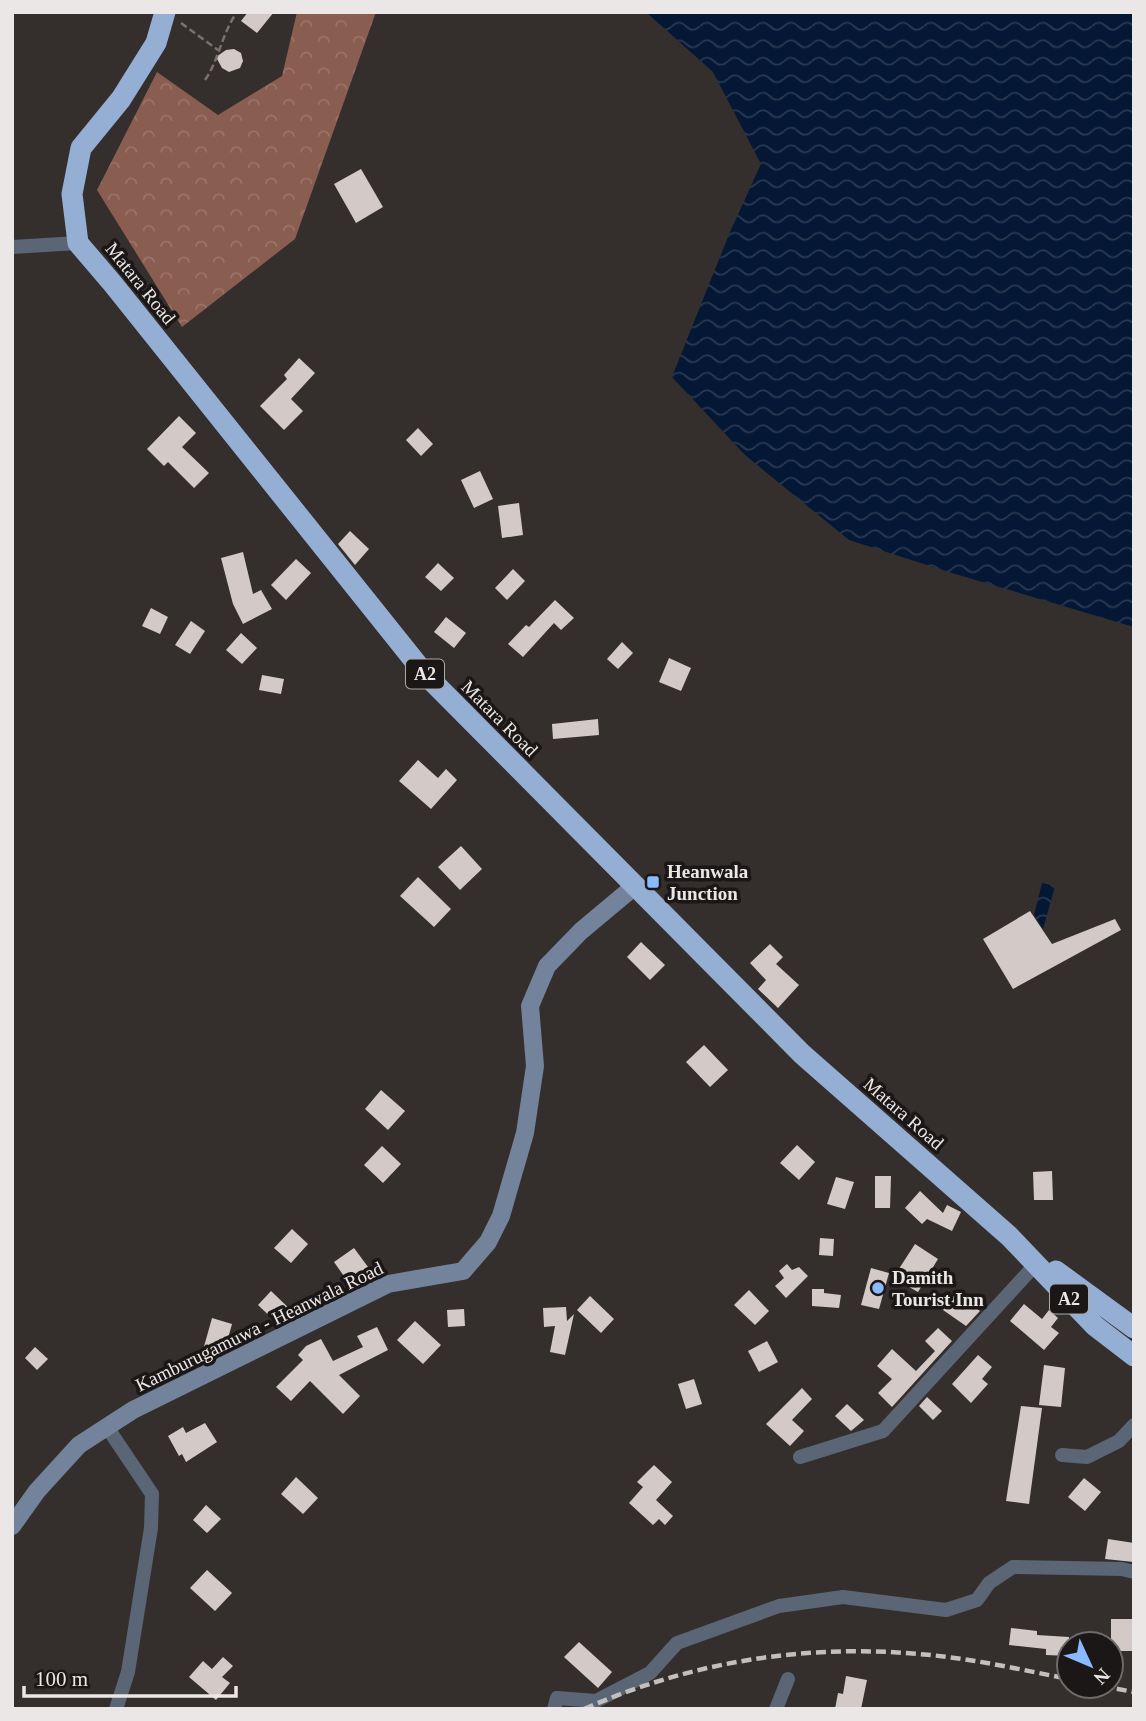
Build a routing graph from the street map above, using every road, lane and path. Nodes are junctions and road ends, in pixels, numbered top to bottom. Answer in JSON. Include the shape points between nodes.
{"nodes":[{"id":1,"x":237,"y":12,"type":"edge"},
{"id":2,"x":174,"y":18,"type":"edge"},
{"id":3,"x":219,"y":50,"type":"junction"},
{"id":4,"x":205,"y":80,"type":"dead end"},
{"id":5,"x":78,"y":243,"type":"junction"},
{"id":6,"x":12,"y":247,"type":"edge"},
{"id":7,"x":636,"y":885,"type":"junction"},
{"id":8,"x":1009,"y":1236,"type":"junction"},
{"id":9,"x":1036,"y":1264,"type":"junction"},
{"id":10,"x":1134,"y":1328,"type":"edge"},
{"id":11,"x":1134,"y":1356,"type":"edge"},
{"id":12,"x":1134,"y":1425,"type":"edge"},
{"id":13,"x":107,"y":1427,"type":"junction"},
{"id":14,"x":1062,"y":1455,"type":"dead end"},
{"id":15,"x":800,"y":1457,"type":"dead end"},
{"id":16,"x":12,"y":1526,"type":"edge"},
{"id":17,"x":1134,"y":1572,"type":"edge"},
{"id":18,"x":788,"y":1679,"type":"dead end"},
{"id":19,"x":116,"y":1709,"type":"edge"},
{"id":20,"x":554,"y":1709,"type":"edge"},
{"id":21,"x":776,"y":1709,"type":"edge"}],
"edges":[{"from":1,"to":3,"type":"path"},
{"from":2,"to":3,"type":"path"},
{"from":2,"to":5,"type":"highway","name":"Matara Road","via":[[121,99],[81,148],[72,194]]},
{"from":3,"to":4,"type":"path"},
{"from":5,"to":6,"type":"street"},
{"from":5,"to":7,"type":"highway","name":"Matara Road","number":"A2","via":[[425,674]]},
{"from":7,"to":8,"type":"highway","name":"Matara Road","number":"A2","via":[[802,1054]]},
{"from":7,"to":13,"type":"main road","name":"Kamburugamuwa - Heanwala Road","via":[[547,967],[530,1006],[535,1066],[525,1133],[501,1216],[488,1242],[463,1271],[388,1284]]},
{"from":8,"to":9,"type":"highway","name":"Matara Road","number":"A2"},
{"from":8,"to":10,"type":"highway","name":"Matara Road","number":"A2"},
{"from":9,"to":11,"type":"highway","name":"Matara Road","number":"A2","via":[[1095,1326]]},
{"from":9,"to":15,"type":"street","via":[[883,1431]]},
{"from":12,"to":14,"type":"street","via":[[1119,1441],[1087,1457]]},
{"from":13,"to":16,"type":"main road","name":"Kamburugamuwa - Heanwala Road","via":[[79,1446]]},
{"from":13,"to":19,"type":"street","via":[[152,1494],[151,1528],[128,1672]]},
{"from":17,"to":20,"type":"street","via":[[1013,1567],[989,1583],[977,1600],[946,1610],[844,1597],[779,1606],[677,1643],[650,1673],[596,1702],[557,1698]]},
{"from":18,"to":21,"type":"street"}]}
